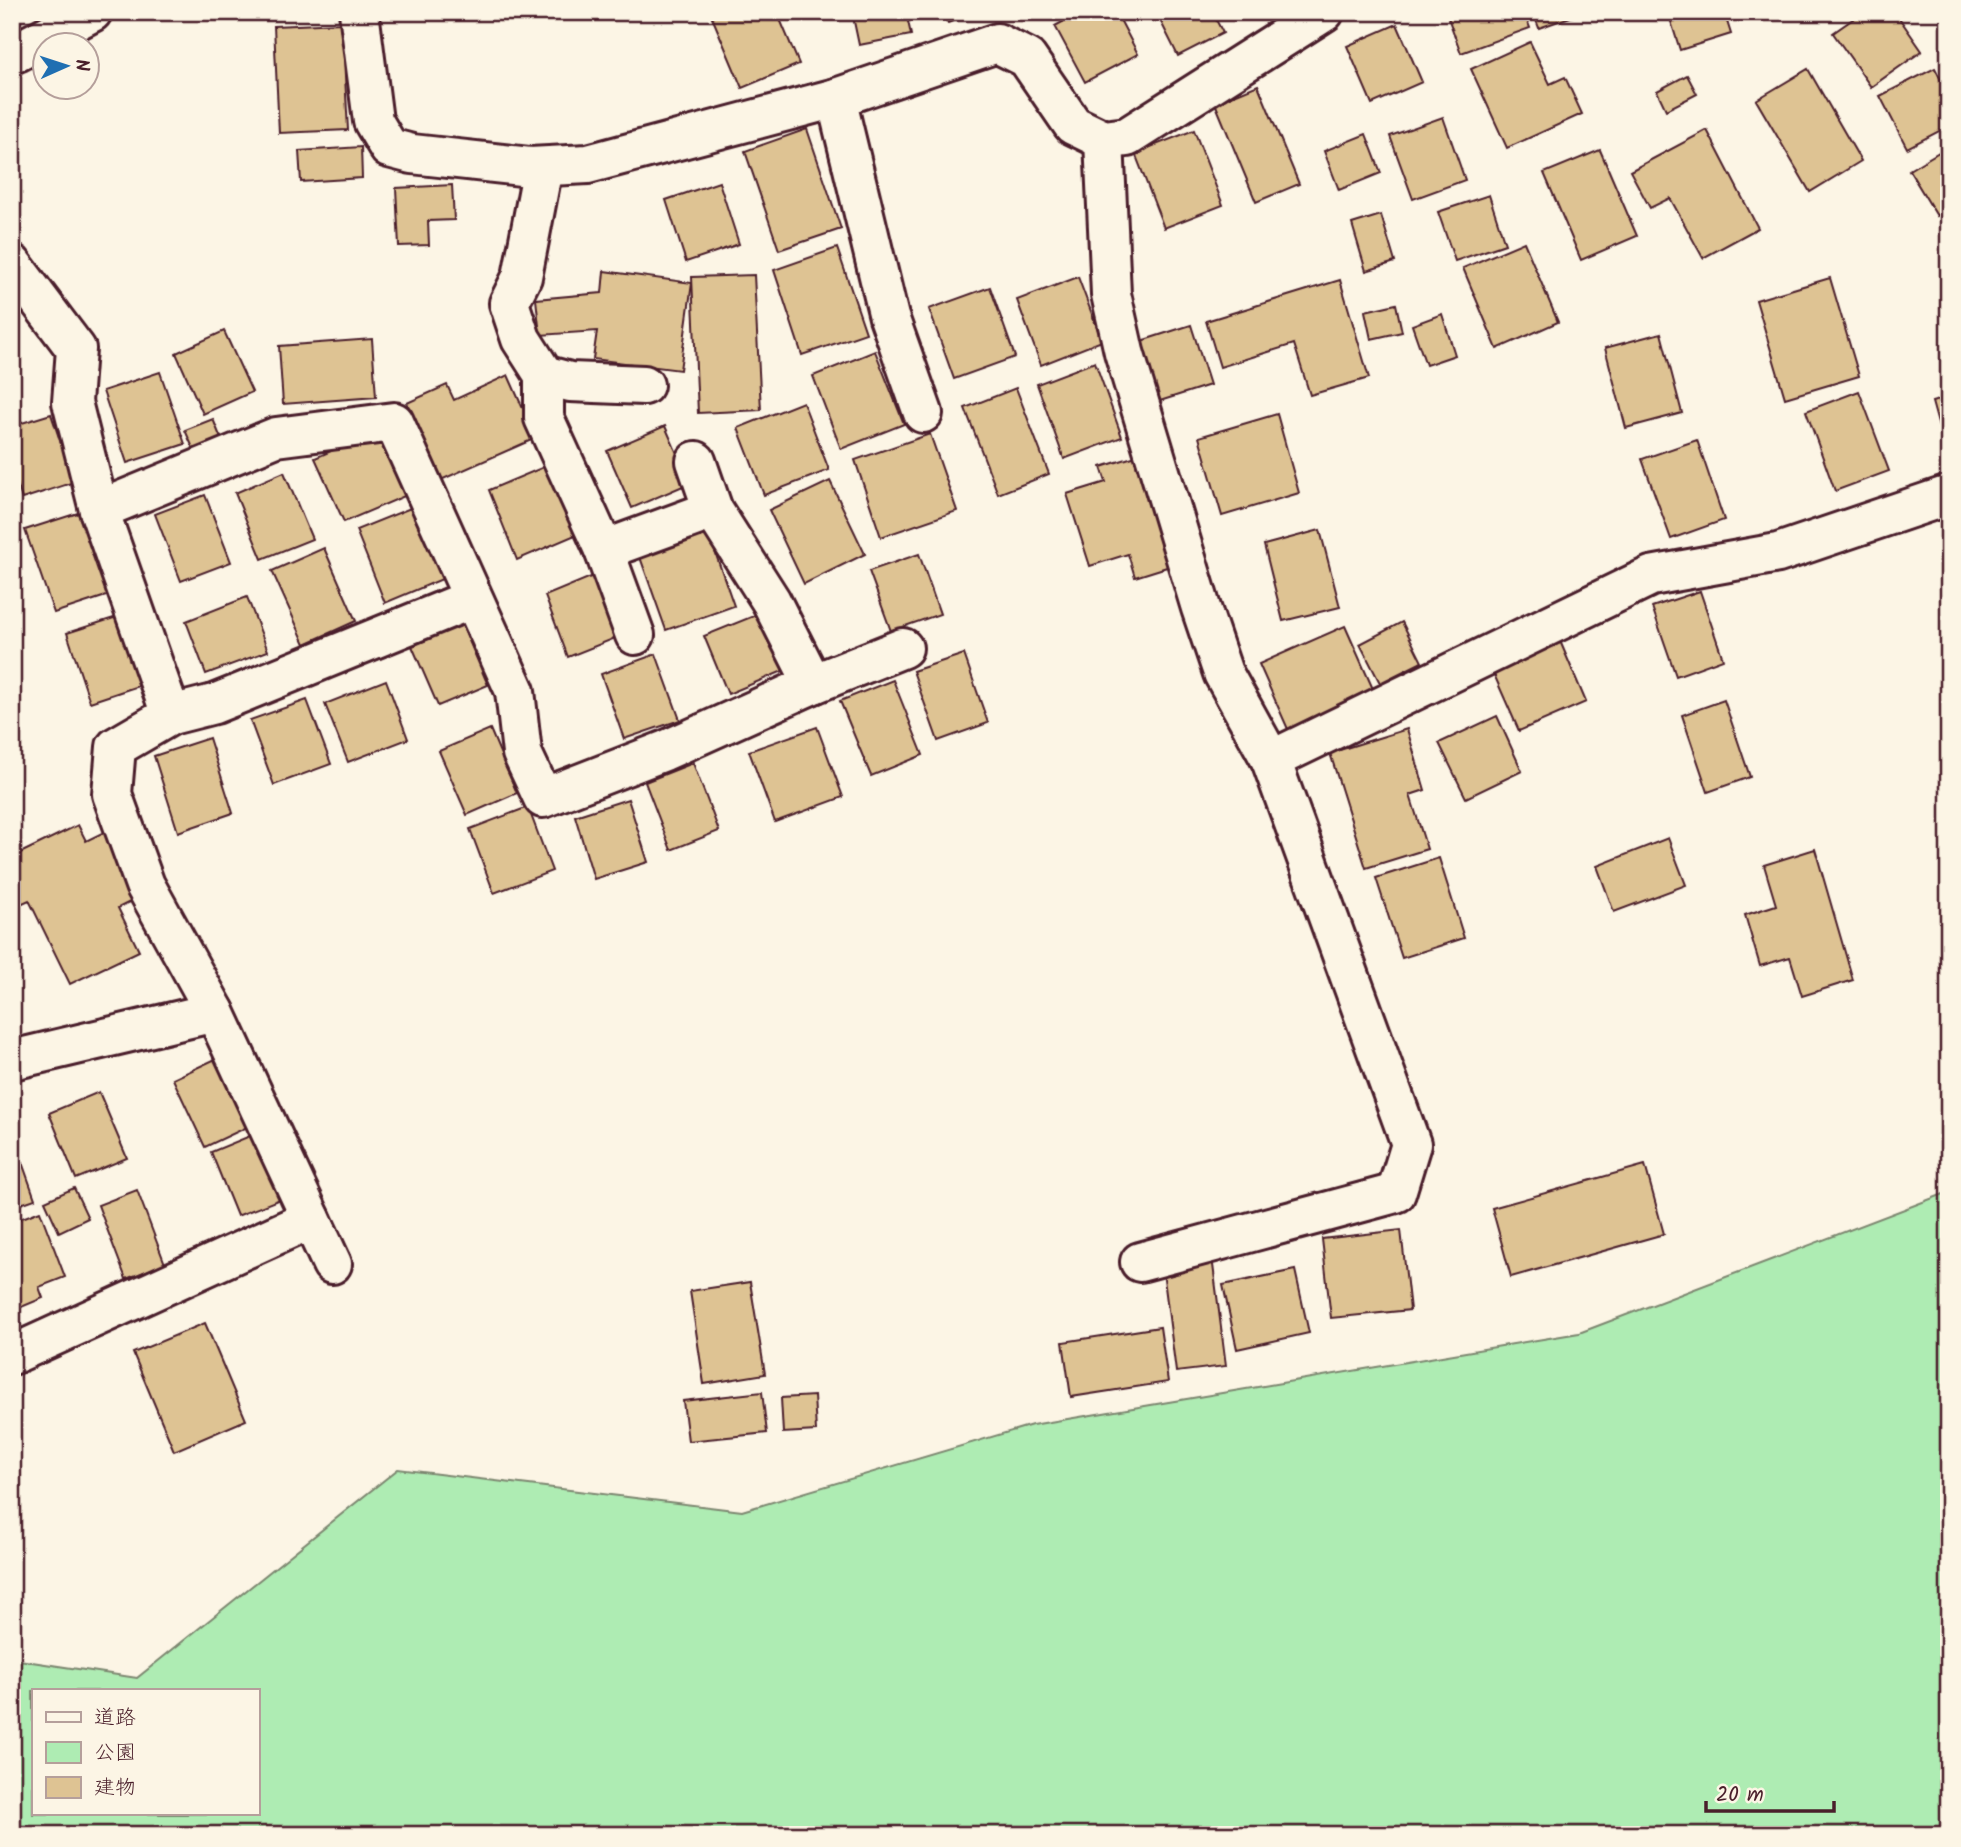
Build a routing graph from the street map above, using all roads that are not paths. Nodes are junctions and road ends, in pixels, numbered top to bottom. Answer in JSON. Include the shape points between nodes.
{"nodes":[{"id":1,"x":92,"y":12,"type":"edge"},
{"id":2,"x":359,"y":12,"type":"edge"},
{"id":3,"x":1324,"y":12,"type":"edge"},
{"id":4,"x":12,"y":46,"type":"edge"},
{"id":5,"x":836,"y":98,"type":"junction"},
{"id":6,"x":1104,"y":140,"type":"junction"},
{"id":7,"x":544,"y":167,"type":"junction"},
{"id":8,"x":12,"y":264,"type":"edge"},
{"id":9,"x":544,"y":375,"type":"junction"},
{"id":10,"x":644,"y":386,"type":"dead end"},
{"id":11,"x":923,"y":413,"type":"dead end"},
{"id":12,"x":696,"y":461,"type":"dead end"},
{"id":13,"x":1949,"y":495,"type":"edge"},
{"id":14,"x":99,"y":510,"type":"junction"},
{"id":15,"x":713,"y":510,"type":"junction"},
{"id":16,"x":604,"y":550,"type":"junction"},
{"id":17,"x":472,"y":599,"type":"junction"},
{"id":18,"x":635,"y":635,"type":"dead end"},
{"id":19,"x":903,"y":648,"type":"dead end"},
{"id":20,"x":813,"y":684,"type":"junction"},
{"id":21,"x":171,"y":715,"type":"junction"},
{"id":22,"x":1270,"y":760,"type":"junction"},
{"id":23,"x":215,"y":1012,"type":"junction"},
{"id":24,"x":12,"y":1060,"type":"edge"},
{"id":25,"x":311,"y":1219,"type":"junction"},
{"id":26,"x":1140,"y":1262,"type":"dead end"},
{"id":27,"x":332,"y":1264,"type":"dead end"},
{"id":28,"x":12,"y":1355,"type":"edge"}],
"edges":[{"from":1,"to":4,"type":"street","via":[[17,52]]},
{"from":2,"to":7,"type":"street","via":[[373,121],[389,148]]},
{"from":3,"to":6,"type":"street","via":[[1127,137]]},
{"from":5,"to":6,"type":"street","via":[[997,43],[1027,58],[1073,125]]},
{"from":5,"to":7,"type":"street","via":[[588,164]]},
{"from":5,"to":11,"type":"street","via":[[889,317]]},
{"from":6,"to":22,"type":"street","via":[[1111,294],[1124,352],[1223,673]]},
{"from":7,"to":9,"type":"street","via":[[522,278],[509,303],[521,340]]},
{"from":8,"to":14,"type":"street","via":[[75,349],[72,402]]},
{"from":9,"to":10,"type":"street","via":[[570,382]]},
{"from":9,"to":16,"type":"street","via":[[544,418]]},
{"from":12,"to":15,"type":"street"},
{"from":13,"to":22,"type":"street","via":[[1778,553],[1651,576]]},
{"from":14,"to":17,"type":"street","via":[[276,437],[394,422]]},
{"from":14,"to":21,"type":"street"},
{"from":15,"to":16,"type":"street"},
{"from":15,"to":20,"type":"street","via":[[771,601]]},
{"from":16,"to":18,"type":"street"},
{"from":17,"to":20,"type":"street","via":[[515,691],[522,753],[542,798],[664,751]]},
{"from":17,"to":21,"type":"street","via":[[214,704]]},
{"from":19,"to":20,"type":"street"},
{"from":21,"to":23,"type":"street","via":[[116,747],[112,794],[145,885]]},
{"from":22,"to":26,"type":"street","via":[[1411,1144],[1396,1194]]},
{"from":23,"to":24,"type":"street"},
{"from":23,"to":25,"type":"street"},
{"from":25,"to":27,"type":"street"},
{"from":25,"to":28,"type":"street"}]}
